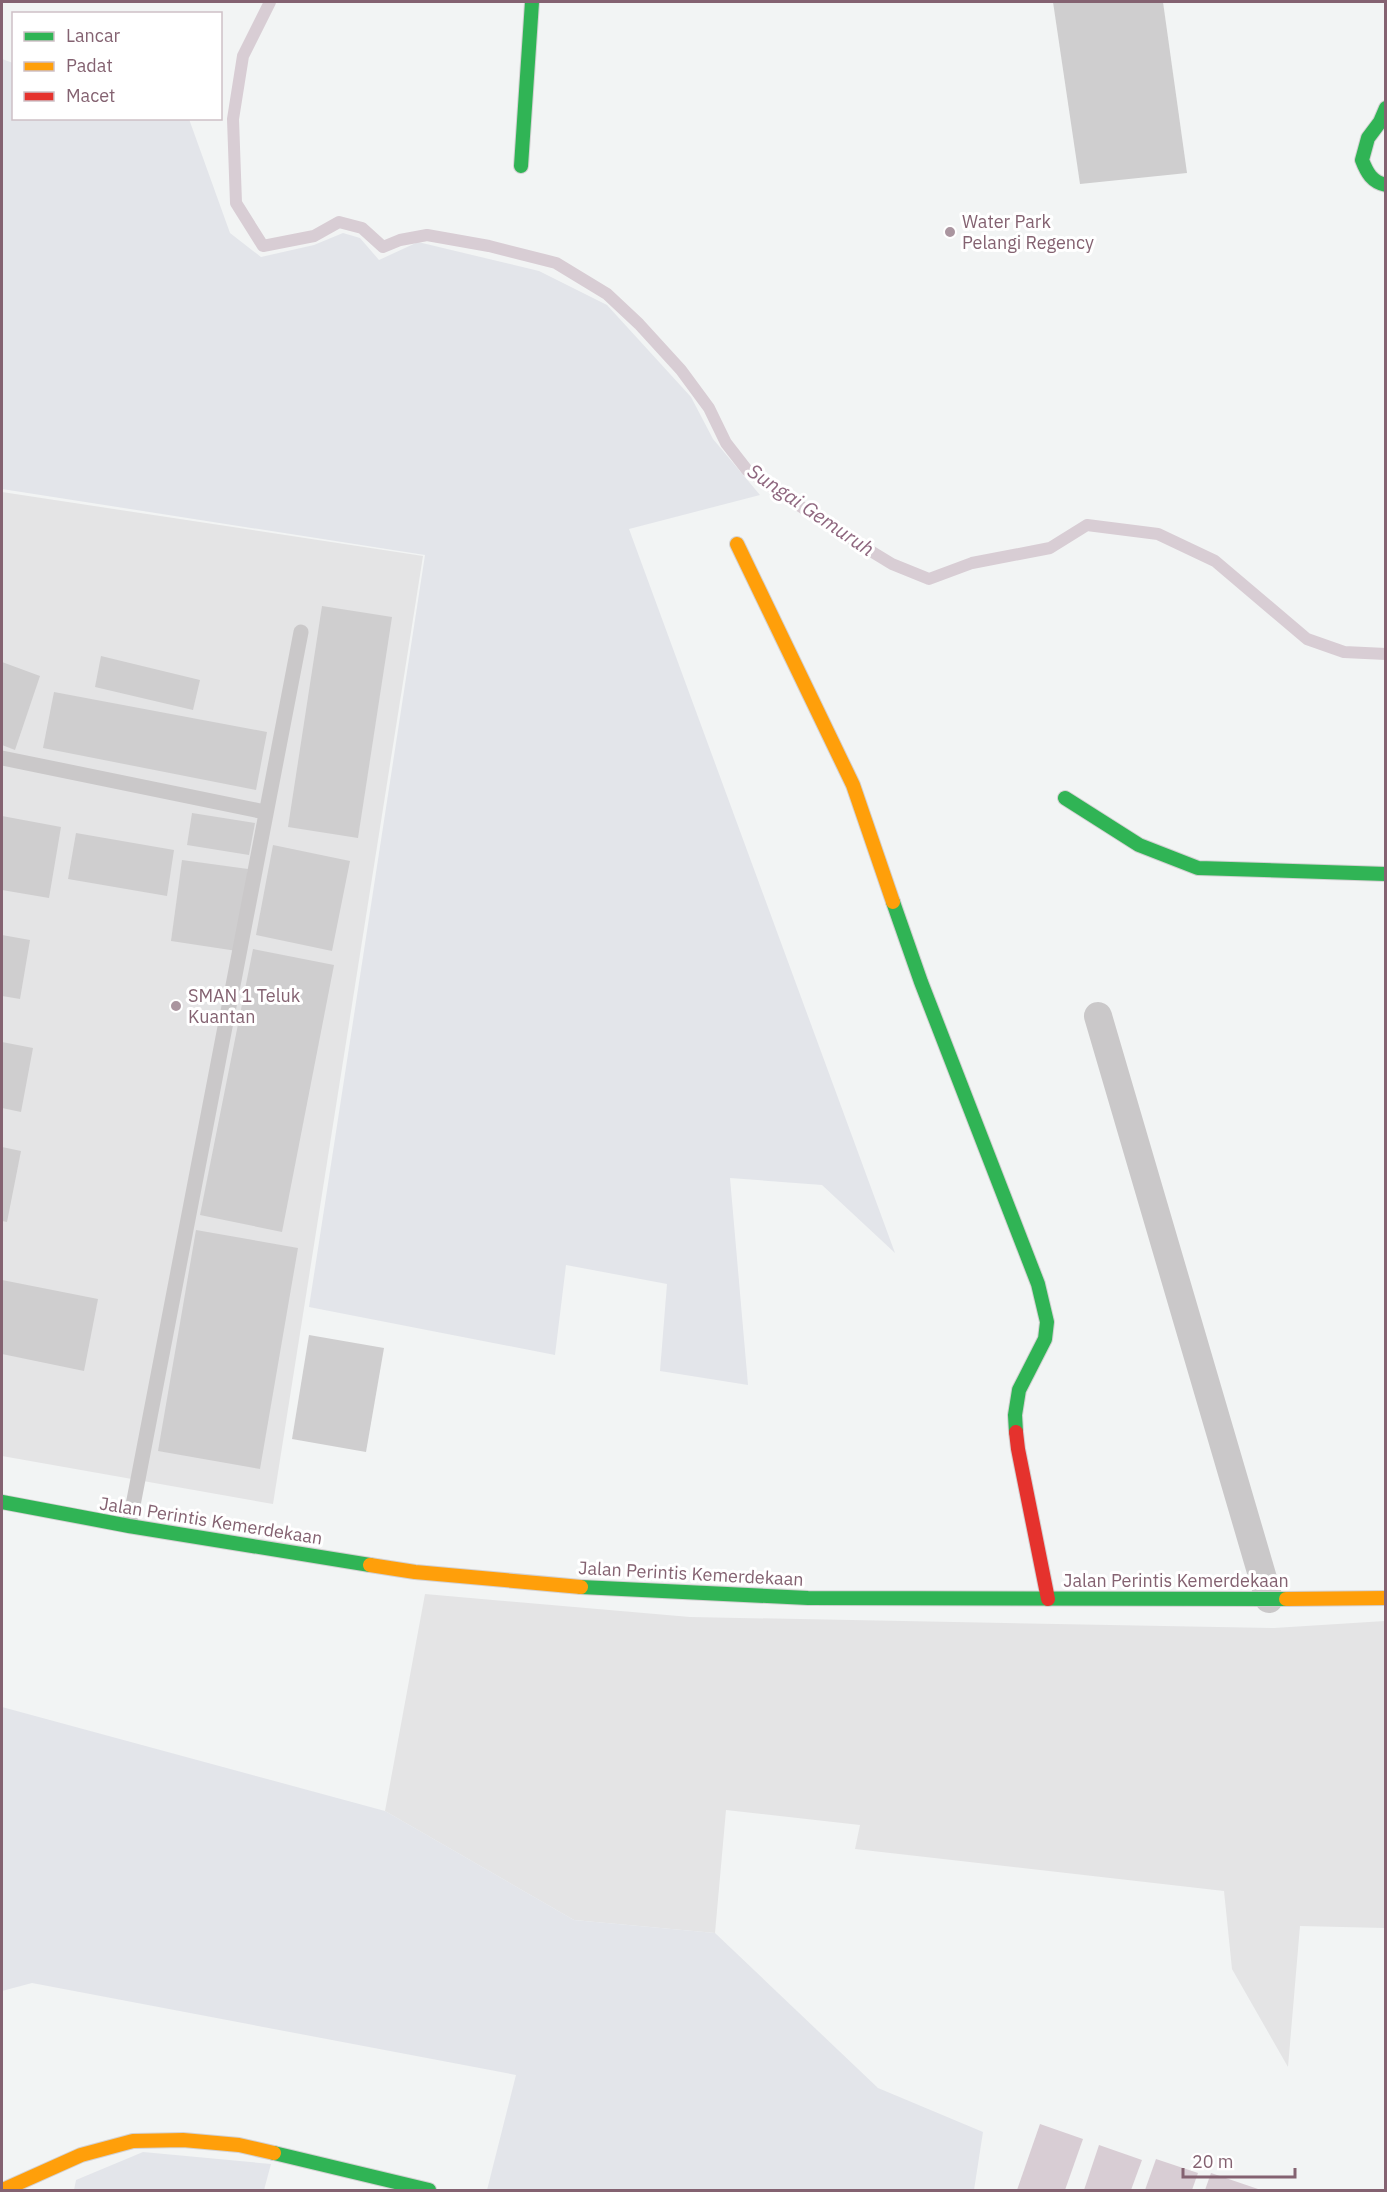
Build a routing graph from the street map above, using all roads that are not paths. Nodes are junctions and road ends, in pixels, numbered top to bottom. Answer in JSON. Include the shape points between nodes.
{"nodes":[{"id":1,"x":532,"y":2,"type":"edge"},
{"id":2,"x":1386,"y":108,"type":"edge"},
{"id":3,"x":521,"y":166,"type":"dead end"},
{"id":4,"x":1386,"y":185,"type":"edge"},
{"id":5,"x":737,"y":544,"type":"dead end"},
{"id":6,"x":301,"y":632,"type":"dead end"},
{"id":7,"x":2,"y":758,"type":"edge"},
{"id":8,"x":1065,"y":798,"type":"dead end"},
{"id":9,"x":265,"y":812,"type":"junction"},
{"id":10,"x":1386,"y":874,"type":"edge"},
{"id":11,"x":1098,"y":1016,"type":"dead end"},
{"id":12,"x":2,"y":1502,"type":"edge"},
{"id":13,"x":129,"y":1526,"type":"junction"},
{"id":14,"x":1386,"y":1598,"type":"edge"},
{"id":15,"x":1048,"y":1599,"type":"junction"},
{"id":16,"x":1269,"y":1599,"type":"junction"},
{"id":17,"x":3,"y":2190,"type":"edge"},
{"id":18,"x":429,"y":2190,"type":"edge"}],
"edges":[{"from":1,"to":3,"type":"main road"},
{"from":2,"to":4,"type":"main road","via":[[1368,138],[1362,160],[1371,178]]},
{"from":5,"to":15,"type":"main road","via":[[853,785],[921,982],[1038,1284],[1047,1322],[1046,1339],[1019,1390],[1015,1415],[1018,1449]]},
{"from":6,"to":9,"type":"lane"},
{"from":7,"to":9,"type":"lane"},
{"from":8,"to":10,"type":"main road","via":[[1139,845],[1198,868]]},
{"from":9,"to":13,"type":"lane"},
{"from":11,"to":16,"type":"street"},
{"from":12,"to":13,"type":"main road","name":"Jalan Perintis Kemerdekaan"},
{"from":13,"to":15,"type":"main road","name":"Jalan Perintis Kemerdekaan","via":[[415,1572],[604,1589],[808,1598]]},
{"from":14,"to":16,"type":"main road","name":"Jalan Perintis Kemerdekaan"},
{"from":15,"to":16,"type":"main road","name":"Jalan Perintis Kemerdekaan"},
{"from":17,"to":18,"type":"main road","via":[[81,2156],[133,2141],[183,2140],[239,2145]]}]}
